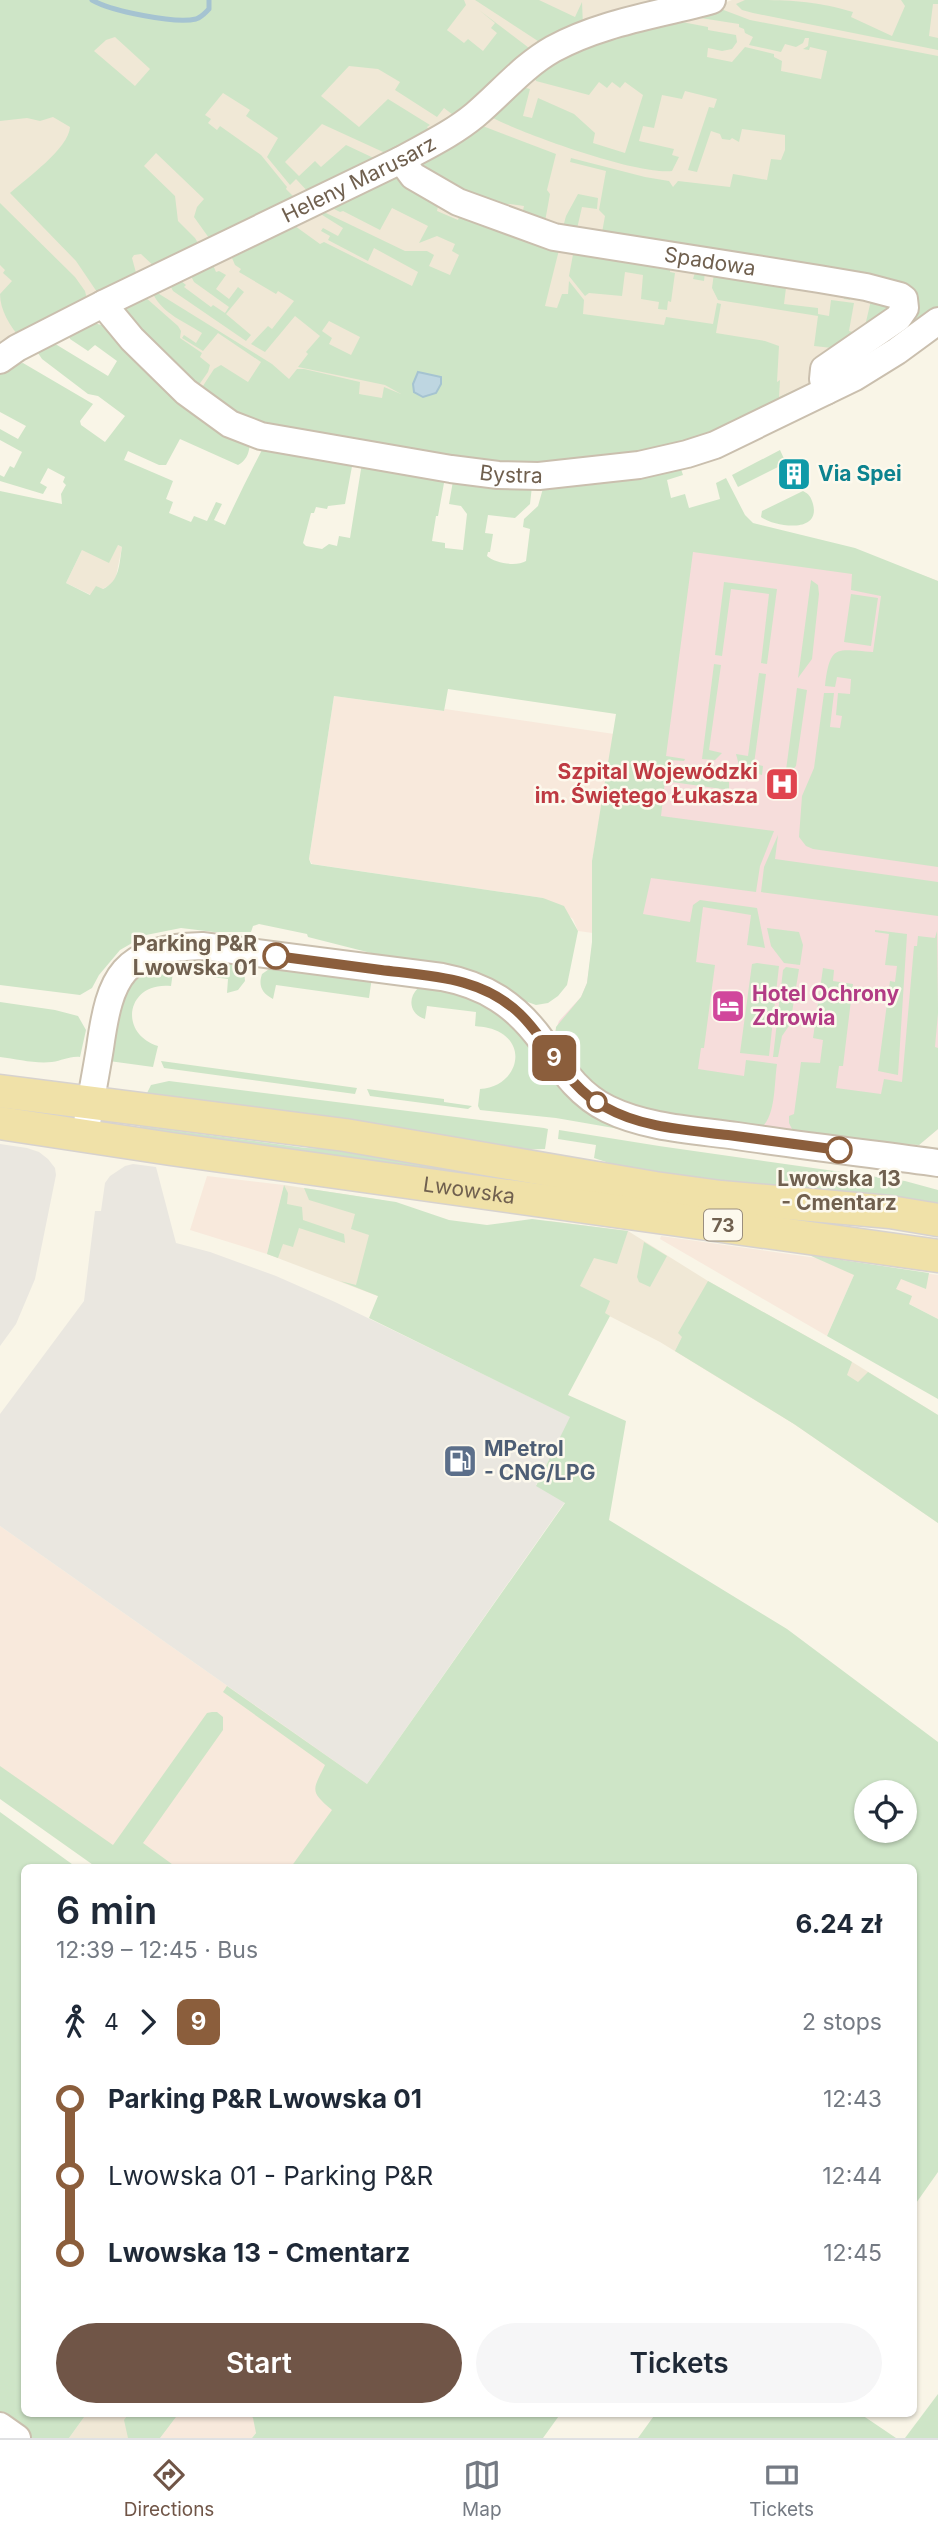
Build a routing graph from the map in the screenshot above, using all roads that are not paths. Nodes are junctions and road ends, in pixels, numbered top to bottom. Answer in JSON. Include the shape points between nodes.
{"nodes":[{"id":1,"x":712,"y":0,"type":"edge"},
{"id":2,"x":401,"y":160,"type":"junction"},
{"id":3,"x":103,"y":304,"type":"junction"},
{"id":4,"x":938,"y":321,"type":"edge"},
{"id":5,"x":0,"y":360,"type":"edge"},
{"id":6,"x":826,"y":391,"type":"junction"},
{"id":7,"x":0,"y":1091,"type":"edge"},
{"id":8,"x":90,"y":1104,"type":"junction"},
{"id":9,"x":0,"y":1123,"type":"edge"},
{"id":10,"x":85,"y":1135,"type":"junction"},
{"id":11,"x":938,"y":1163,"type":"edge"},
{"id":12,"x":938,"y":1220,"type":"edge"},
{"id":13,"x":938,"y":1256,"type":"edge"},
{"id":14,"x":0,"y":2426,"type":"edge"},
{"id":15,"x":17,"y":2438,"type":"edge"}],
"edges":[{"from":1,"to":2,"type":"street","name":"Heleny Marusarz","via":[[573,39],[518,74],[456,129]]},
{"from":2,"to":3,"type":"street","name":"Heleny Marusarz"},
{"from":2,"to":6,"type":"street","name":"Spadowa","via":[[413,176],[458,202],[554,237],[855,285],[904,299],[905,308],[898,318],[824,369]]},
{"from":3,"to":5,"type":"street","name":"Heleny Marusarz"},
{"from":3,"to":6,"type":"street","name":"Bystra","via":[[161,369],[230,424],[297,444],[486,474],[587,472],[687,454]]},
{"from":4,"to":6,"type":"street","name":"Bystra","via":[[897,351]]},
{"from":7,"to":8,"type":"main road","name":"Lwowska","number":"73"},
{"from":8,"to":10,"type":"street"},
{"from":8,"to":11,"type":"street","via":[[113,988],[135,961],[148,954],[202,946],[475,985],[520,1014],[584,1094],[627,1118]]},
{"from":8,"to":12,"type":"main road","name":"Lwowska","number":"73","via":[[345,1135],[656,1188]]},
{"from":9,"to":10,"type":"main road","name":"Lwowska","number":"73"},
{"from":10,"to":13,"type":"main road","name":"Lwowska","number":"73"},
{"from":14,"to":15,"type":"street"}]}
